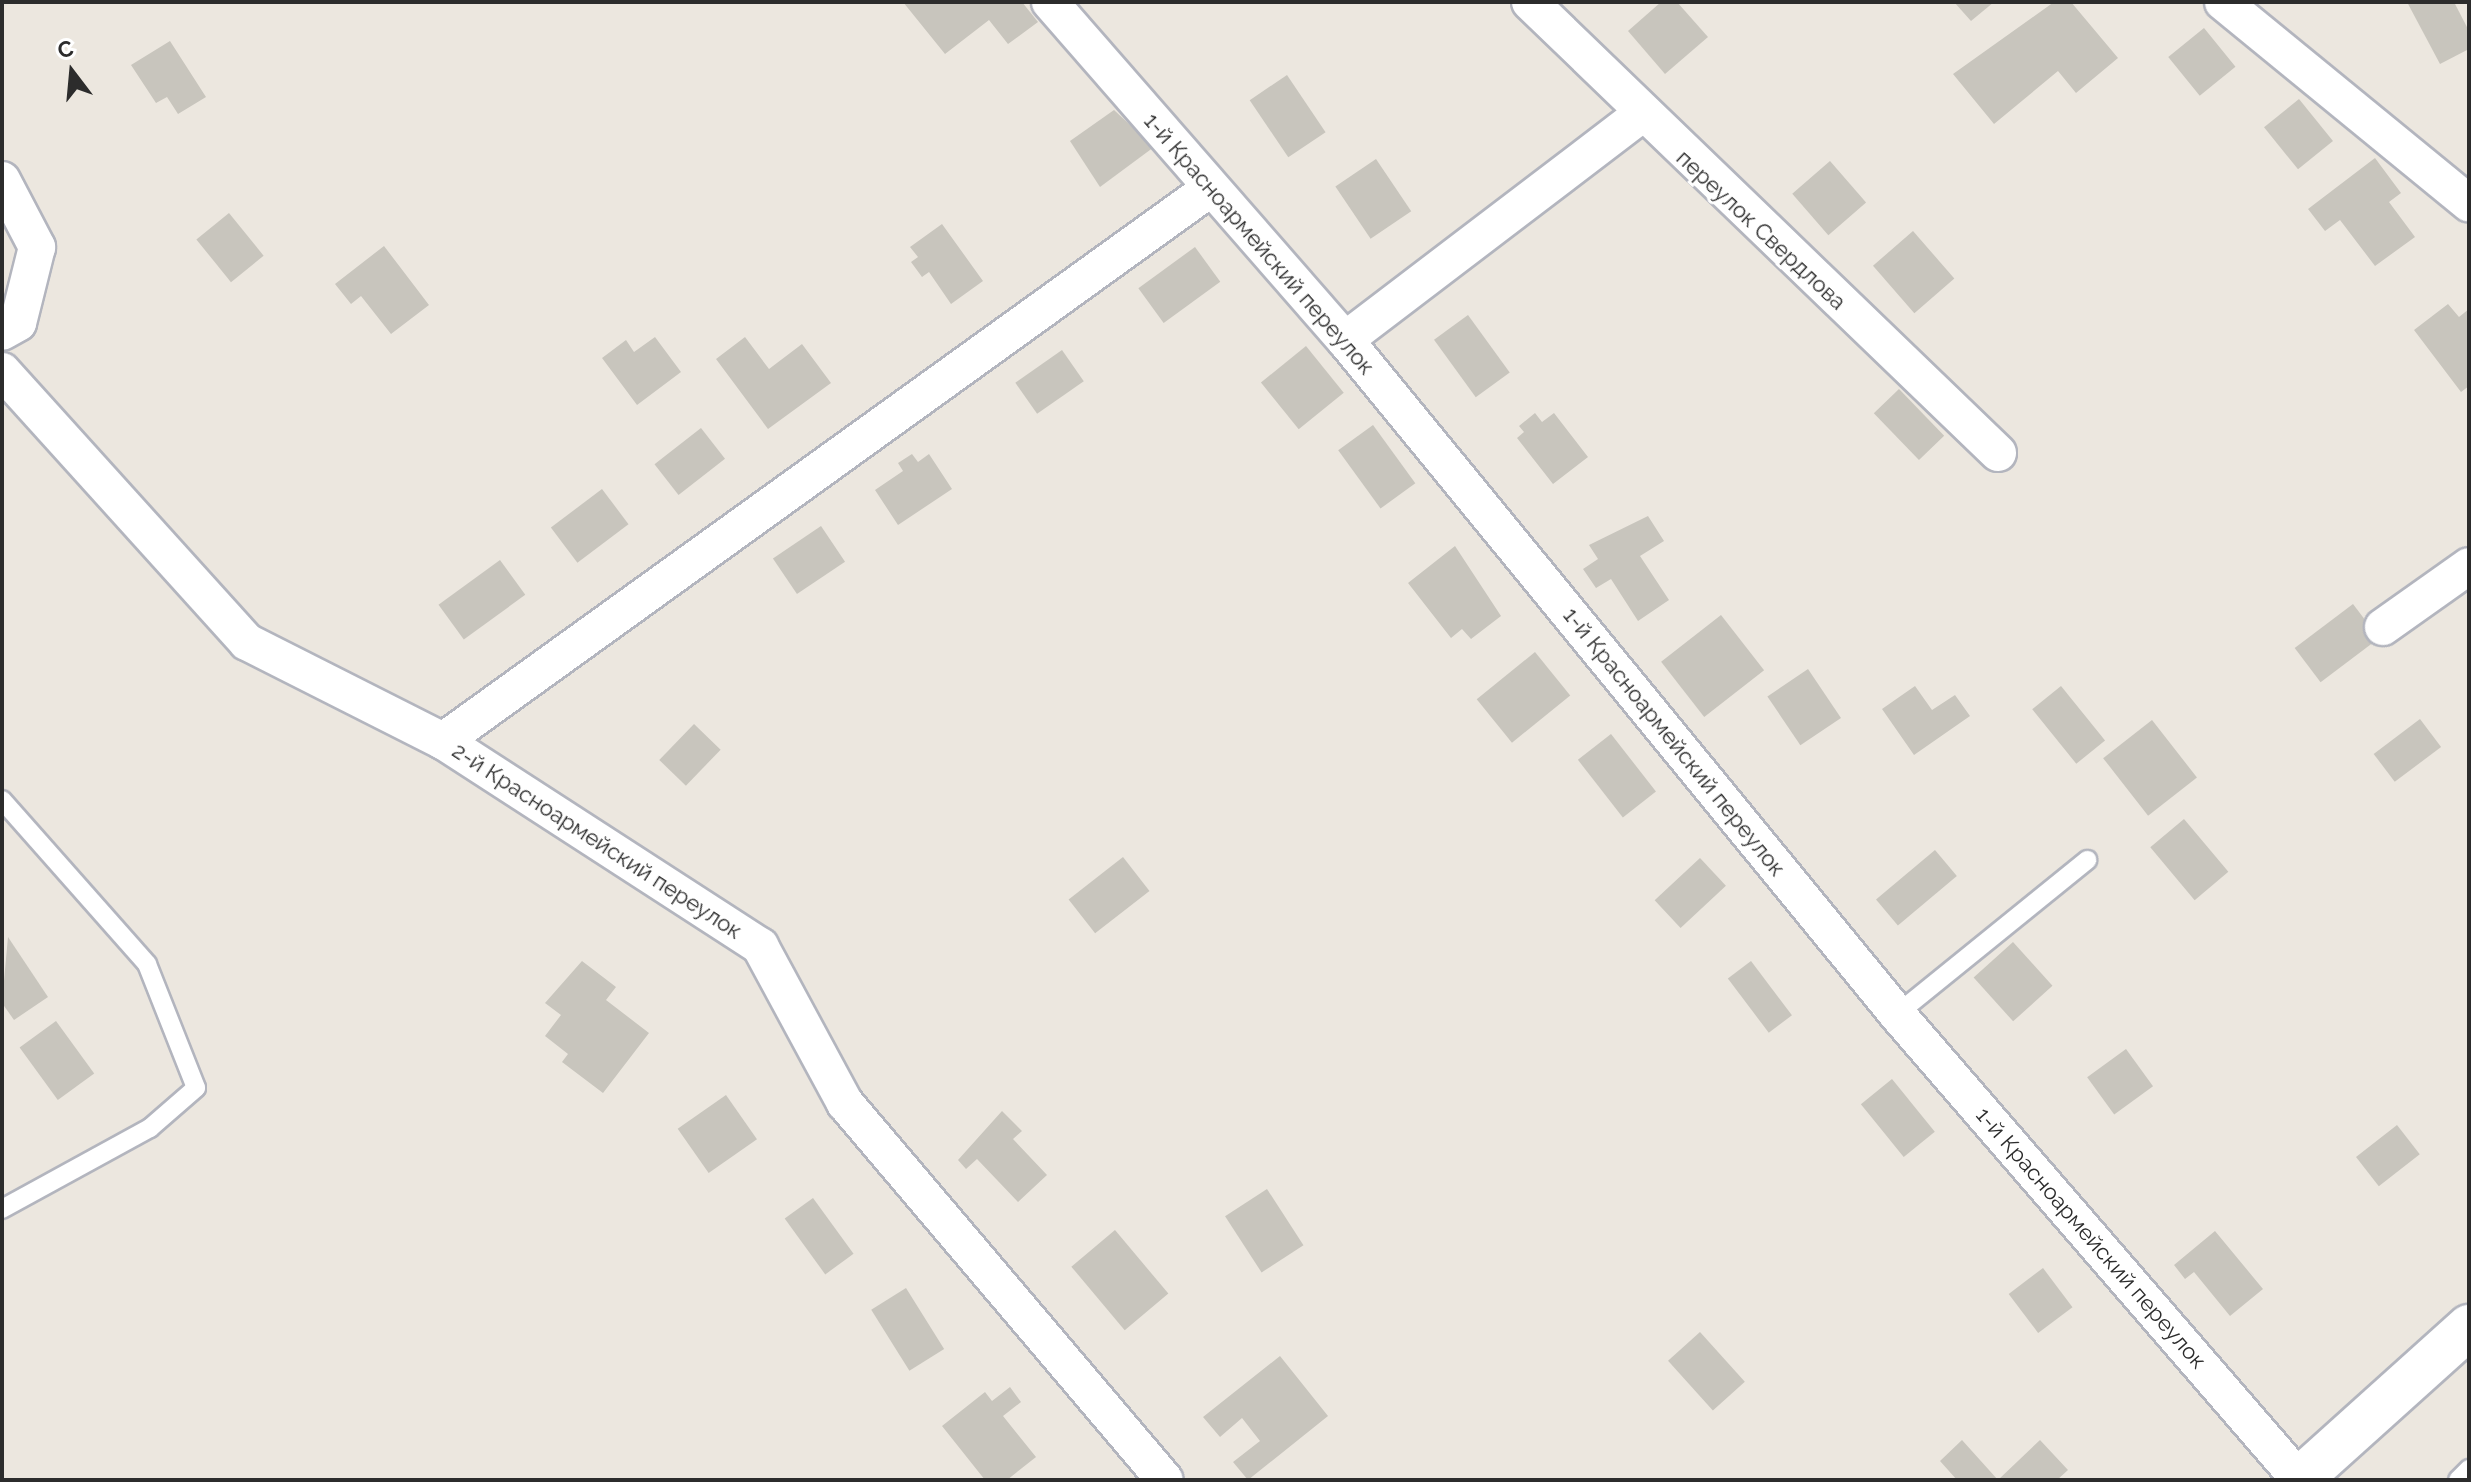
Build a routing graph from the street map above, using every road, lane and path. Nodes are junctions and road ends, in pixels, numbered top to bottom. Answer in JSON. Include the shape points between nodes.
{"nodes":[{"id":1,"x":1050,"y":2,"type":"edge"},
{"id":2,"x":1530,"y":2,"type":"edge"},
{"id":3,"x":2223,"y":2,"type":"edge"},
{"id":4,"x":1640,"y":115,"type":"junction"},
{"id":5,"x":2,"y":180,"type":"edge"},
{"id":6,"x":1211,"y":188,"type":"junction"},
{"id":7,"x":2469,"y":203,"type":"edge"},
{"id":8,"x":2,"y":332,"type":"edge"},
{"id":9,"x":1345,"y":340,"type":"junction"},
{"id":10,"x":2,"y":371,"type":"edge"},
{"id":11,"x":1998,"y":453,"type":"dead end"},
{"id":12,"x":2469,"y":566,"type":"edge"},
{"id":13,"x":2383,"y":627,"type":"dead end"},
{"id":14,"x":443,"y":741,"type":"junction"},
{"id":15,"x":2,"y":800,"type":"edge"},
{"id":16,"x":2087,"y":860,"type":"dead end"},
{"id":17,"x":1897,"y":1014,"type":"junction"},
{"id":18,"x":2,"y":1209,"type":"edge"},
{"id":19,"x":2469,"y":1327,"type":"edge"},
{"id":20,"x":2469,"y":1469,"type":"edge"},
{"id":21,"x":1165,"y":1480,"type":"edge"},
{"id":22,"x":2299,"y":1480,"type":"edge"},
{"id":23,"x":2458,"y":1480,"type":"edge"}],
"edges":[{"from":1,"to":6,"type":"street","name":"1-й Красноармейский переулок"},
{"from":2,"to":4,"type":"street","name":"переулок Свердлова"},
{"from":3,"to":7,"type":"street"},
{"from":4,"to":9,"type":"street"},
{"from":4,"to":11,"type":"street","name":"переулок Свердлова"},
{"from":5,"to":8,"type":"street","via":[[37,247],[18,323]]},
{"from":6,"to":9,"type":"street","name":"1-й Красноармейский переулок"},
{"from":6,"to":14,"type":"street"},
{"from":9,"to":17,"type":"street","name":"1-й Красноармейский переулок"},
{"from":10,"to":14,"type":"street","name":"2-й Красноармейский переулок","via":[[247,642]]},
{"from":12,"to":13,"type":"street"},
{"from":14,"to":21,"type":"street","name":"2-й Красноармейский переулок","via":[[760,946],[845,1103]]},
{"from":15,"to":18,"type":"lane","via":[[147,964],[196,1088],[150,1128]]},
{"from":16,"to":17,"type":"lane"},
{"from":17,"to":22,"type":"street","name":"1-й Красноармейский переулок"},
{"from":19,"to":22,"type":"main road"},
{"from":20,"to":23,"type":"lane"}]}
